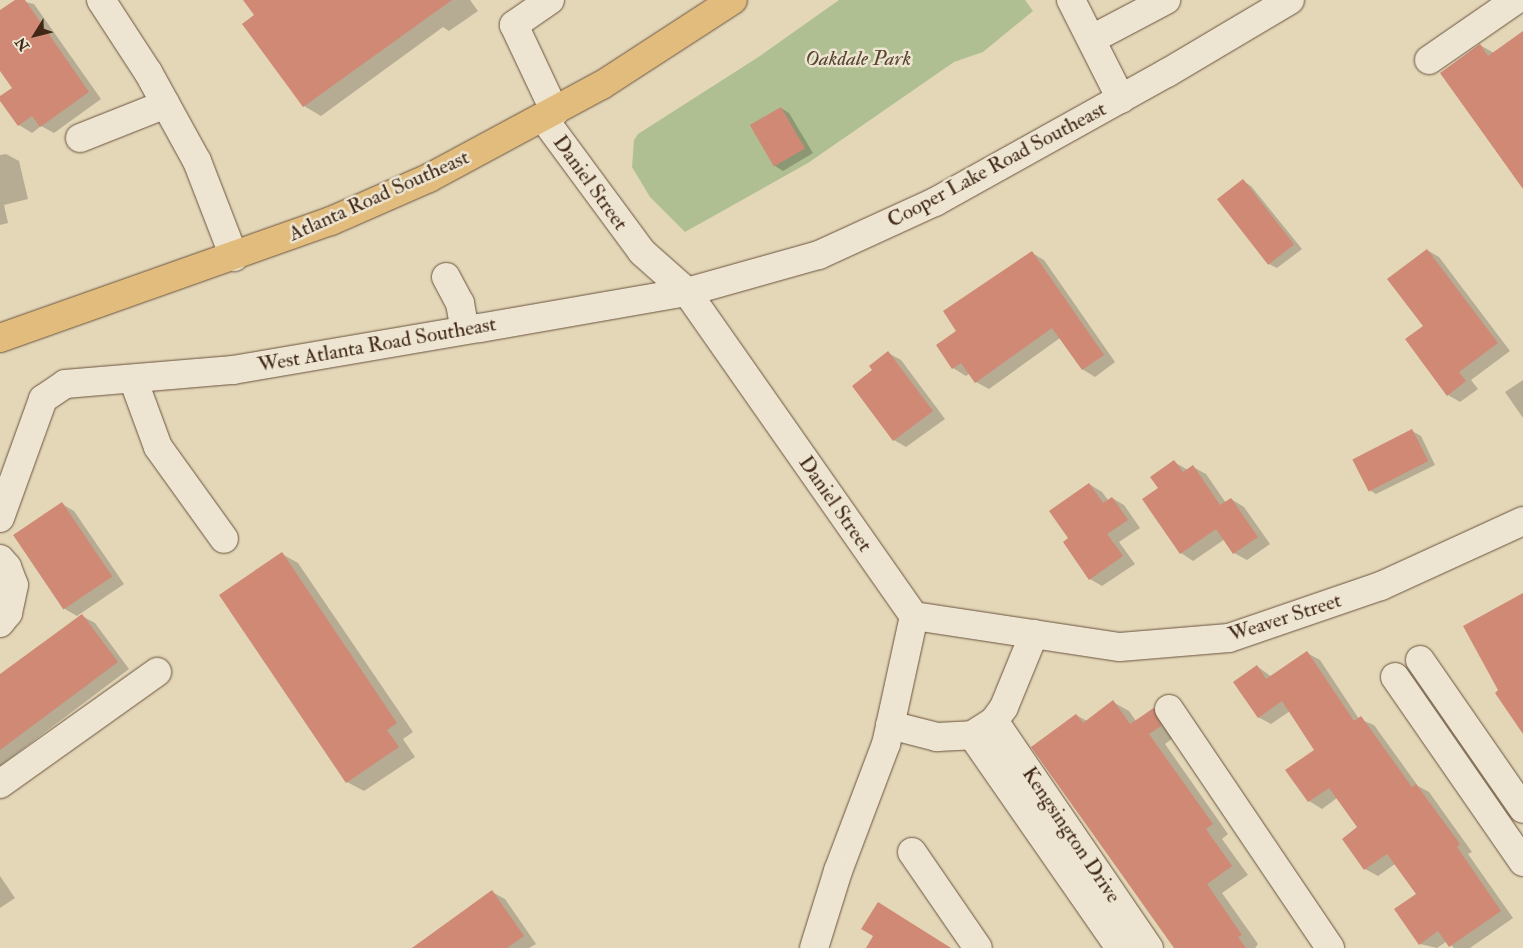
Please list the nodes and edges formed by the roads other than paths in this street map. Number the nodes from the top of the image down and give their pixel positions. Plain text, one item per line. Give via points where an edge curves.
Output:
1 (101, 0) edge
2 (550, 0) edge
3 (733, 0) edge
4 (1071, 0) edge
5 (1166, 0) edge
6 (1290, 0) edge
7 (1516, 0) edge
8 (1092, 39) junction
9 (1429, 60) dead end
10 (1120, 99) junction
11 (166, 104) junction
12 (550, 115) junction
13 (80, 138) dead end
14 (234, 257) junction
15 (446, 277) dead end
16 (687, 292) junction
17 (465, 330) junction
18 (0, 338) edge
19 (133, 378) junction
20 (0, 518) edge
21 (1523, 521) edge
22 (224, 539) dead end
23 (0, 558) edge
24 (914, 616) junction
25 (0, 623) edge
26 (1034, 634) junction
27 (157, 672) dead end
28 (1170, 710) dead end
29 (890, 725) junction
30 (983, 728) junction
31 (0, 784) edge
32 (1523, 809) edge
33 (912, 852) dead end
34 (1523, 862) edge
35 (814, 948) edge
36 (978, 948) edge
37 (1120, 948) edge
38 (1149, 948) edge
39 (1330, 948) edge

1 - 11 street
2 - 12 street, Daniel Street via 514,25
3 - 12 main road, Atlanta Road Southeast
4 - 8 street
5 - 8 street
6 - 10 street, Cooper Lake Road Southeast
7 - 9 street
8 - 10 street
10 - 16 street, Cooper Lake Road Southeast via 935,202 819,254
11 - 13 street
11 - 14 street via 197,161
12 - 14 main road, Atlanta Road Southeast via 380,201
12 - 16 street, Daniel Street via 642,252
14 - 18 main road, Atlanta Road Southeast
15 - 17 street via 460,303
16 - 17 street, West Atlanta Road Southeast
16 - 24 street, Daniel Street
17 - 19 street, West Atlanta Road Southeast via 233,370
19 - 20 street, West Atlanta Road Southeast via 64,384 43,399
19 - 22 street via 158,447
21 - 26 street, Weaver Street via 1381,586 1229,638 1120,647
23 - 25 street via 8,567 14,585 8,613
24 - 26 street, Weaver Street
24 - 29 street
26 - 30 street via 1014,688
27 - 31 street
28 - 39 street
29 - 30 street via 937,737
29 - 35 street
30 - 37 street, Kengsington Drive
30 - 38 street, Kengsington Drive
32 - 34 street via 1427,654 1388,681
33 - 36 street

